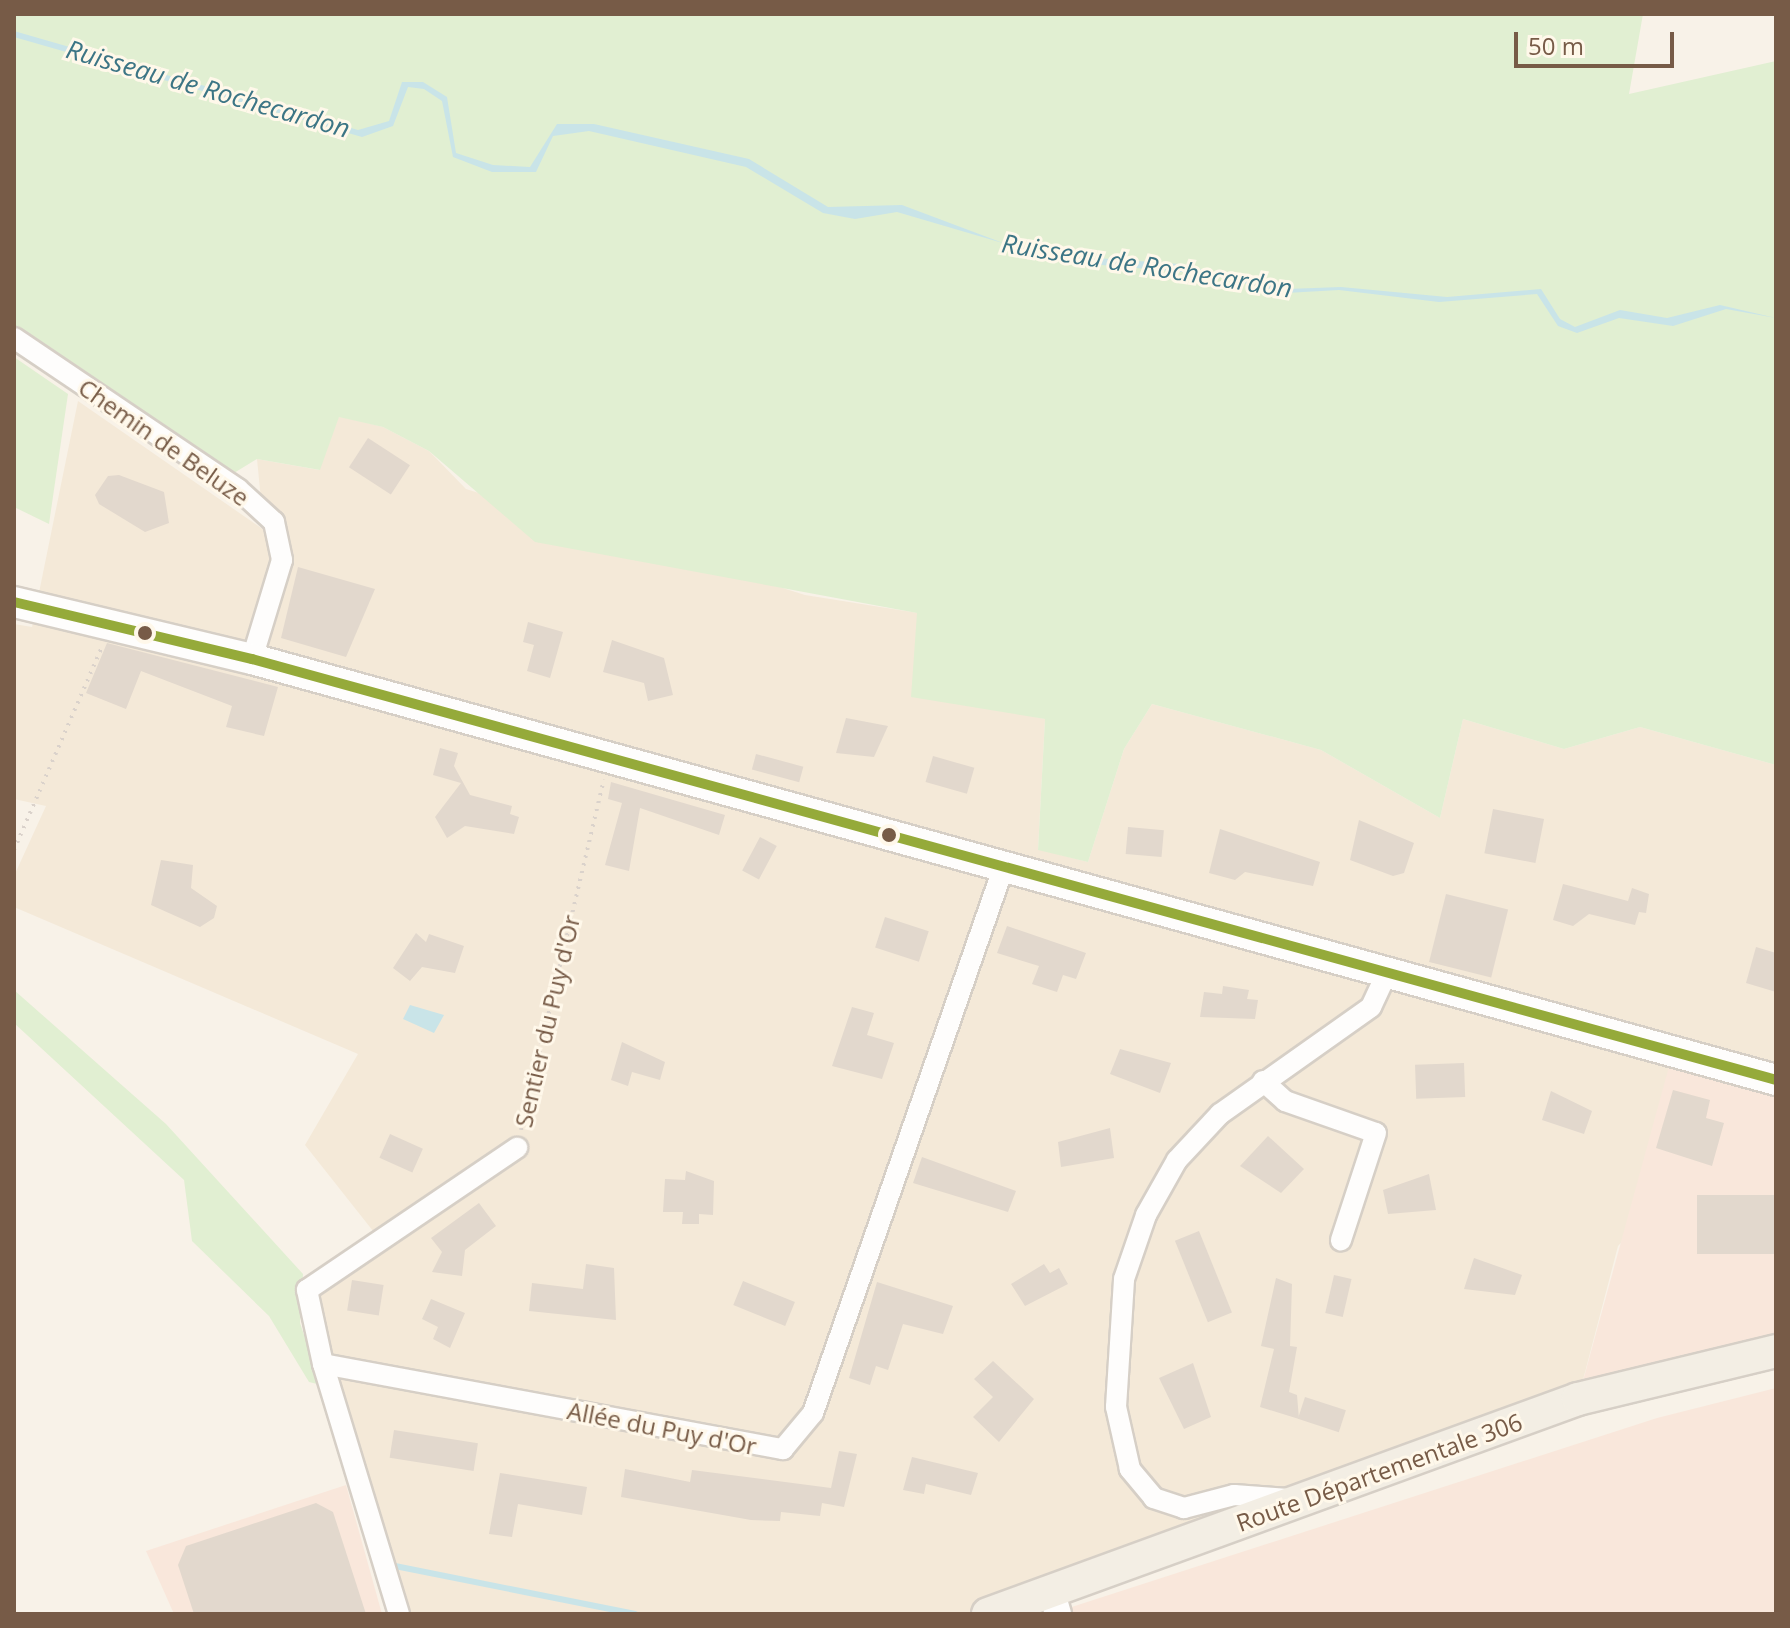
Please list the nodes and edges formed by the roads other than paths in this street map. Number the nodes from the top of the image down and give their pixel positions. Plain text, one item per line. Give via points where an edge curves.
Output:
1 (14, 338) edge
2 (14, 602) edge
3 (252, 659) junction
4 (1004, 866) junction
5 (1387, 973) junction
6 (1776, 1080) edge
7 (1263, 1081) junction
8 (517, 1148) road end
9 (1341, 1240) dead end
10 (1776, 1351) edge
11 (323, 1364) junction
12 (1304, 1501) junction
13 (1055, 1603) edge
14 (399, 1614) edge
15 (988, 1614) edge

1 - 3 street, Chemin de Beluze via 238,489 274,522 282,560
2 - 3 main road
3 - 4 main road
4 - 5 main road
4 - 11 street, Allée du Puy d'Or via 813,1413 783,1449
5 - 6 main road
5 - 7 street via 1371,1007
7 - 9 street via 1285,1101 1376,1133
7 - 12 street via 1177,1160 1146,1215 1124,1279 1116,1407 1130,1469 1154,1498 1184,1508 1234,1495
8 - 11 street, Sentier du Puy d'Or via 307,1290
10 - 12 main road, Route Départementale 306 via 1578,1399
11 - 14 street
12 - 13 main road, Route Départementale 306
13 - 15 main road, Route Départementale 306

